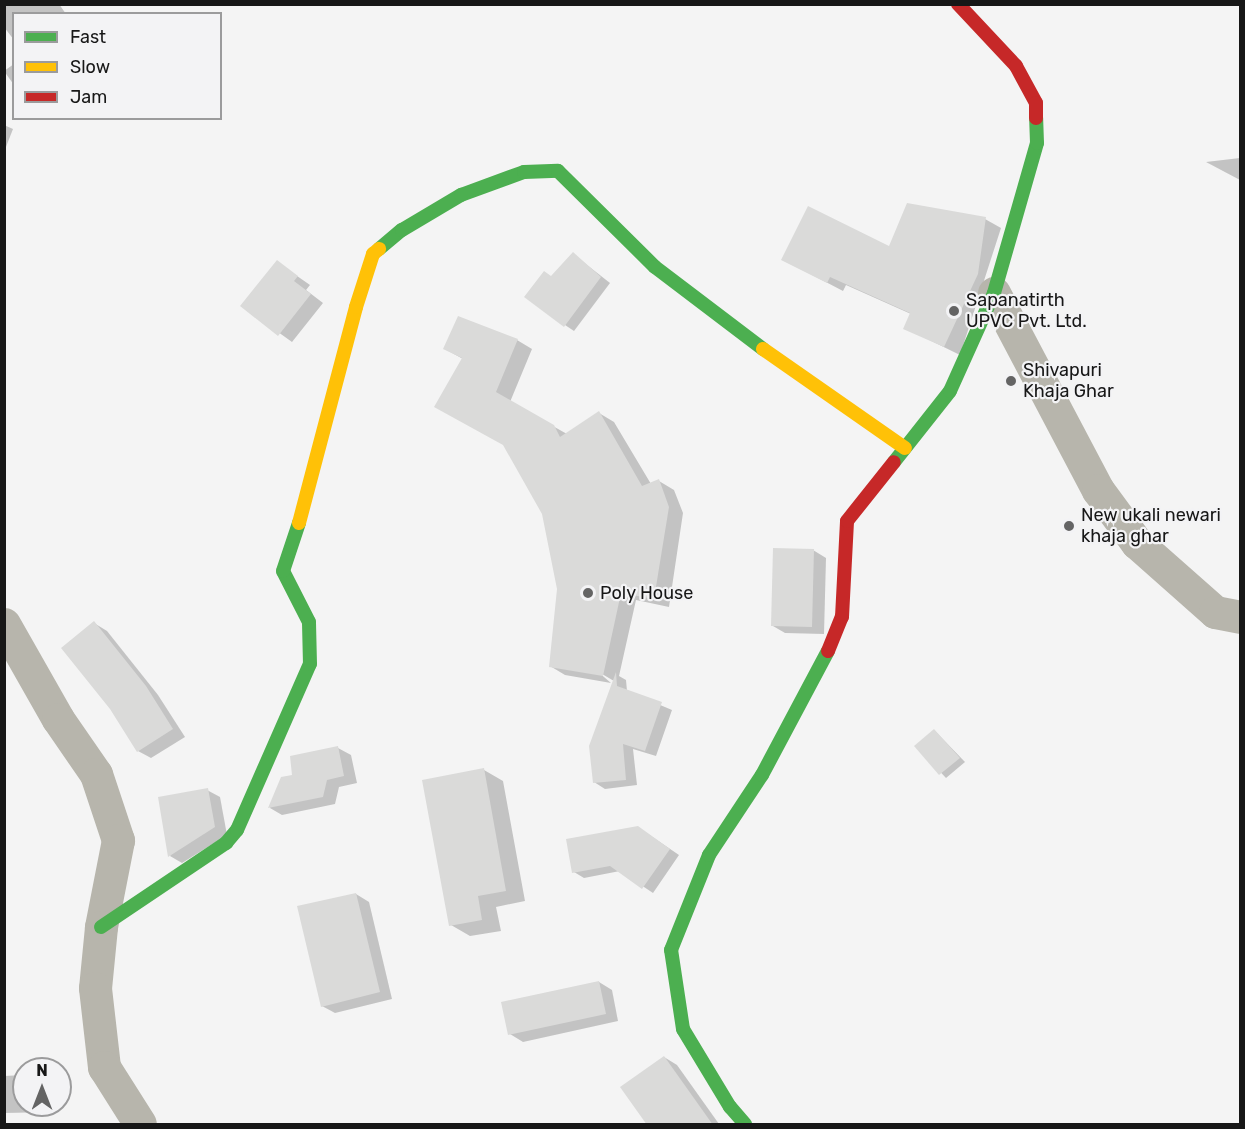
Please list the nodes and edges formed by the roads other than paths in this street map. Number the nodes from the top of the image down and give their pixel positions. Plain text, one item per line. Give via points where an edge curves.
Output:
1 (958, 4) edge
2 (994, 293) junction
3 (905, 448) junction
4 (1240, 617) edge
5 (4, 624) edge
6 (101, 927) junction
7 (140, 1125) edge
8 (745, 1125) edge

1 - 2 street via 1016,66 1036,103 1037,143
2 - 3 street via 950,391
2 - 4 street via 1098,490 1137,543 1215,612
3 - 6 street via 750,340 656,267 558,171 524,172 460,195 402,230 374,254 356,307 313,479 283,572 309,622 310,664 237,830 226,843
3 - 8 street via 847,521 842,617 815,680 762,775 709,855 671,950 683,1029
5 - 6 street via 58,719 96,774 118,840
6 - 7 street via 94,988 104,1067

